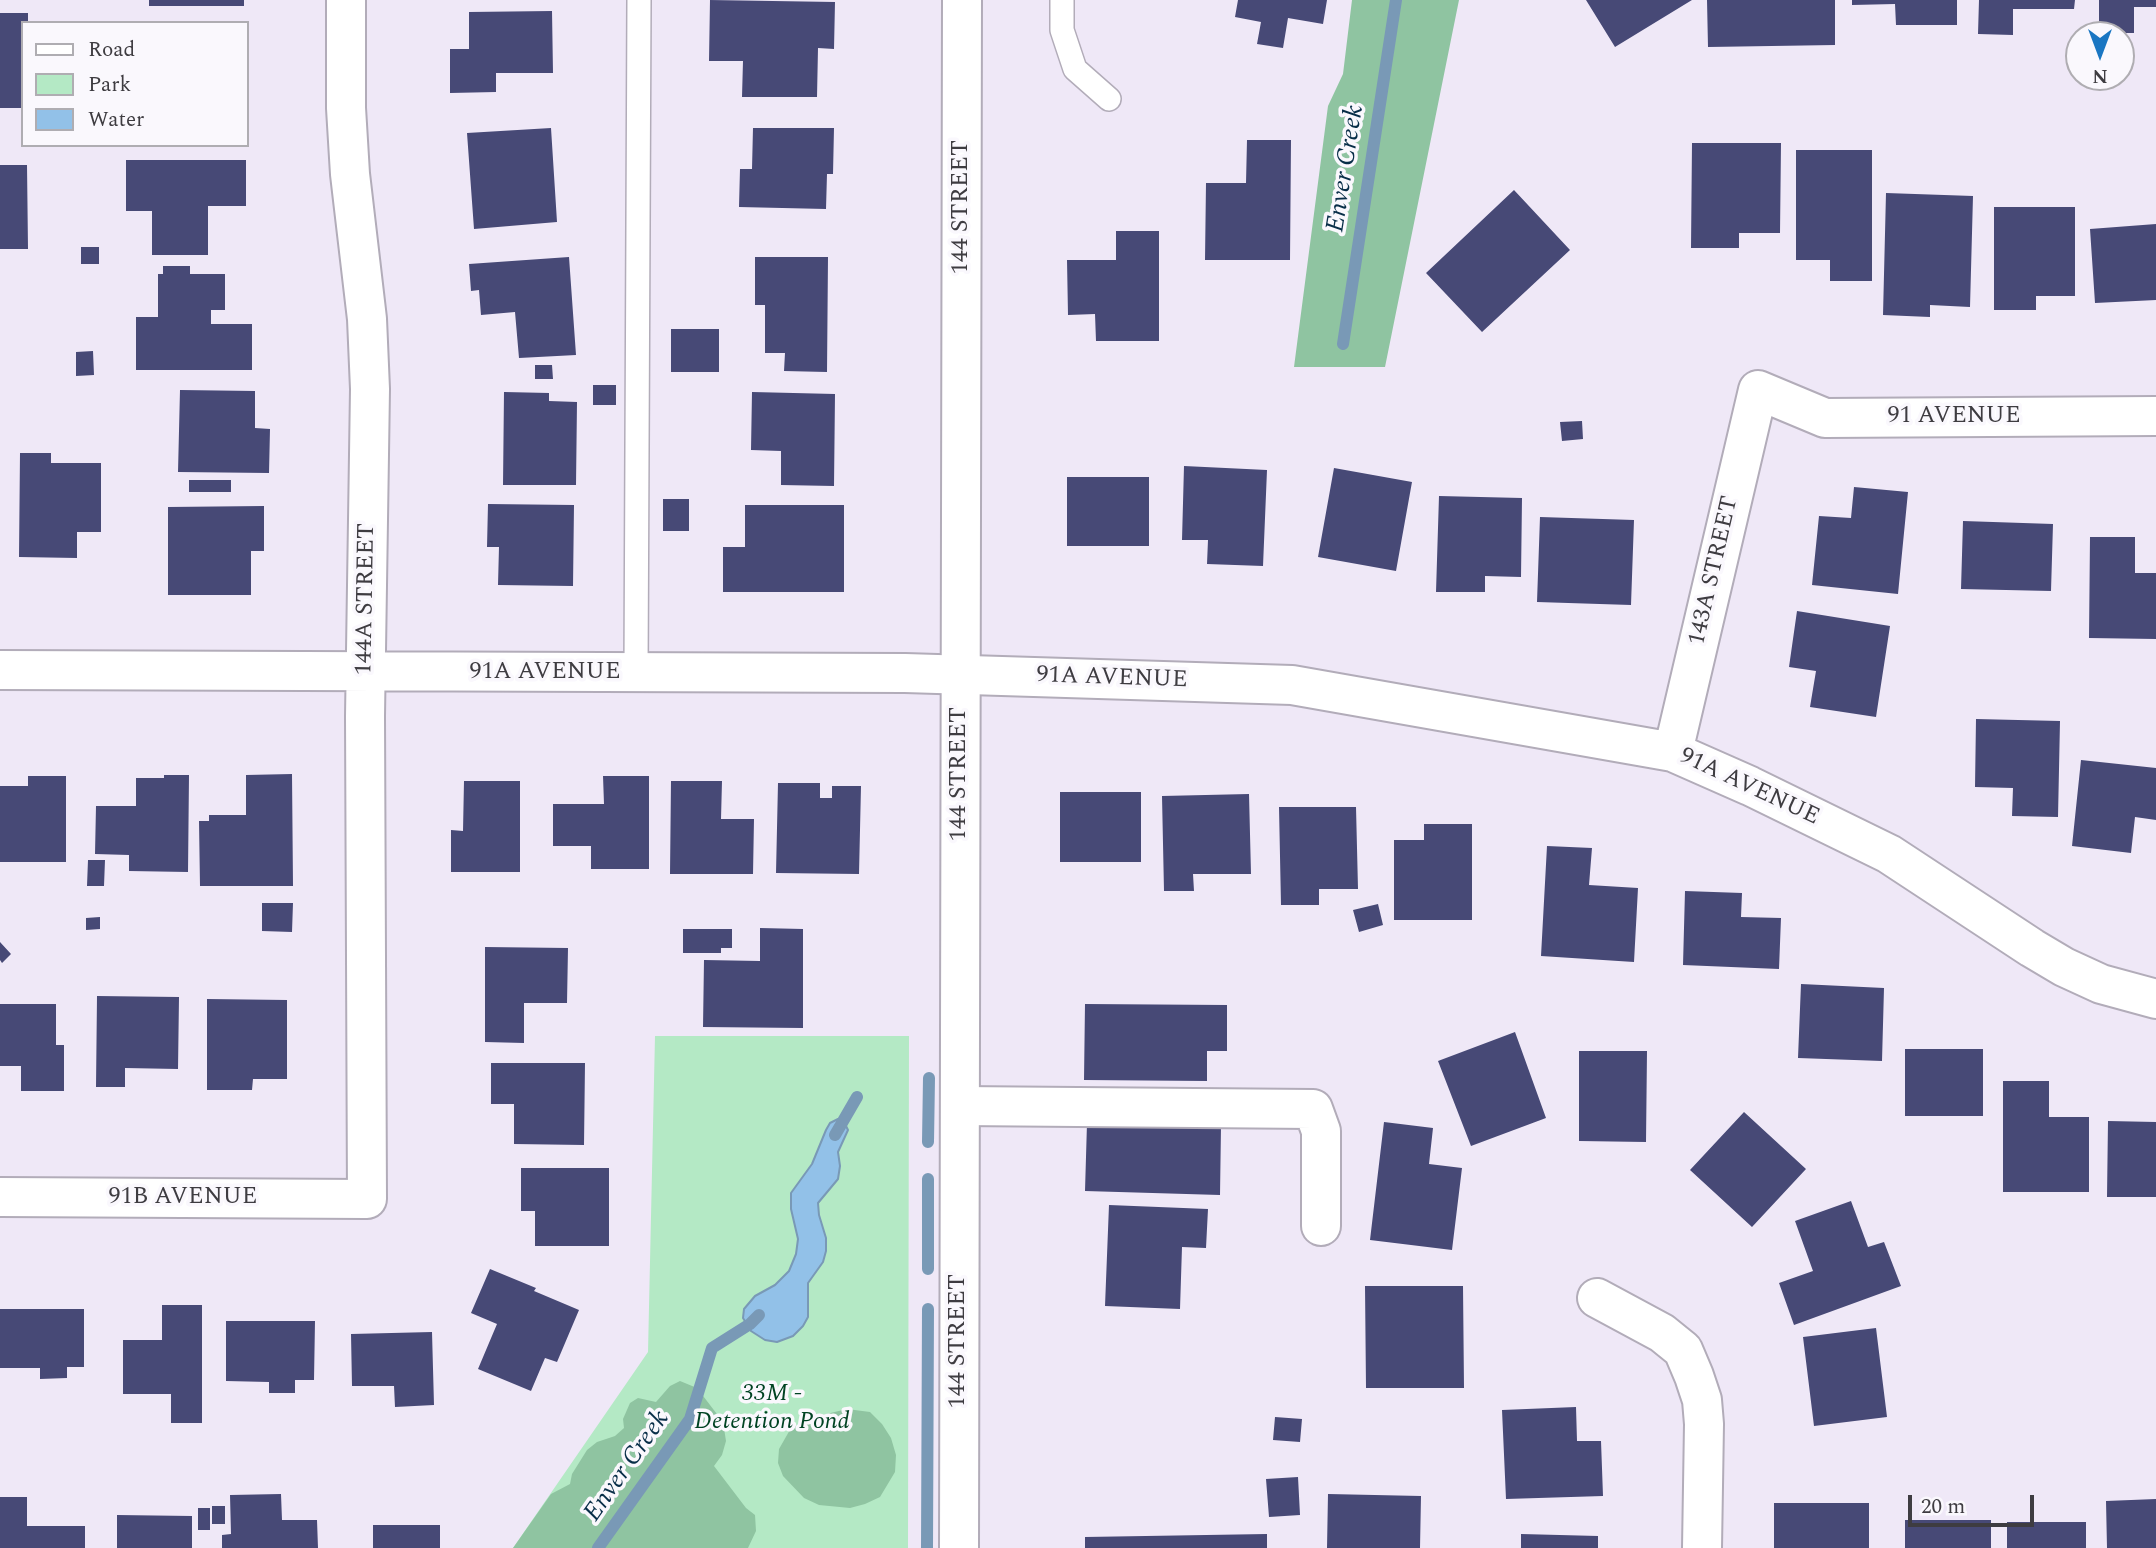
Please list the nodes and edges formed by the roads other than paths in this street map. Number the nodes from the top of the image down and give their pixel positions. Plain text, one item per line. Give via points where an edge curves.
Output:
1 (346, 0) edge
2 (639, 0) edge
3 (962, 0) edge
4 (1062, 0) edge
5 (1109, 99) dead end
6 (1758, 390) joint
7 (2156, 416) edge
8 (0, 670) edge
9 (366, 672) junction
10 (636, 673) junction
11 (961, 674) junction
12 (1673, 752) junction
13 (2156, 999) edge
14 (960, 1106) junction
15 (0, 1197) edge
16 (367, 1199) joint
17 (1321, 1226) dead end
18 (1597, 1298) dead end
19 (959, 1548) edge
20 (1702, 1548) edge

1 - 9 street, 144A STREET via 350,174 370,389
2 - 10 lane
3 - 11 street, 144 STREET
4 - 5 lane via 1062,30 1075,69
6 - 7 street, 91 AVENUE via 1825,418
6 - 12 street, 143A STREET
8 - 9 street, 91A AVENUE
9 - 10 street, 91A AVENUE
9 - 16 street, 144A STREET
10 - 11 street, 91A AVENUE
11 - 12 street, 91A AVENUE via 1292,685
11 - 14 street, 144 STREET
12 - 13 street, 91A AVENUE via 1889,854 2064,967 2101,984
14 - 17 street via 1313,1109 1321,1131
14 - 19 street, 144 STREET
15 - 16 street, 91B AVENUE
18 - 20 street via 1683,1350 1702,1401

